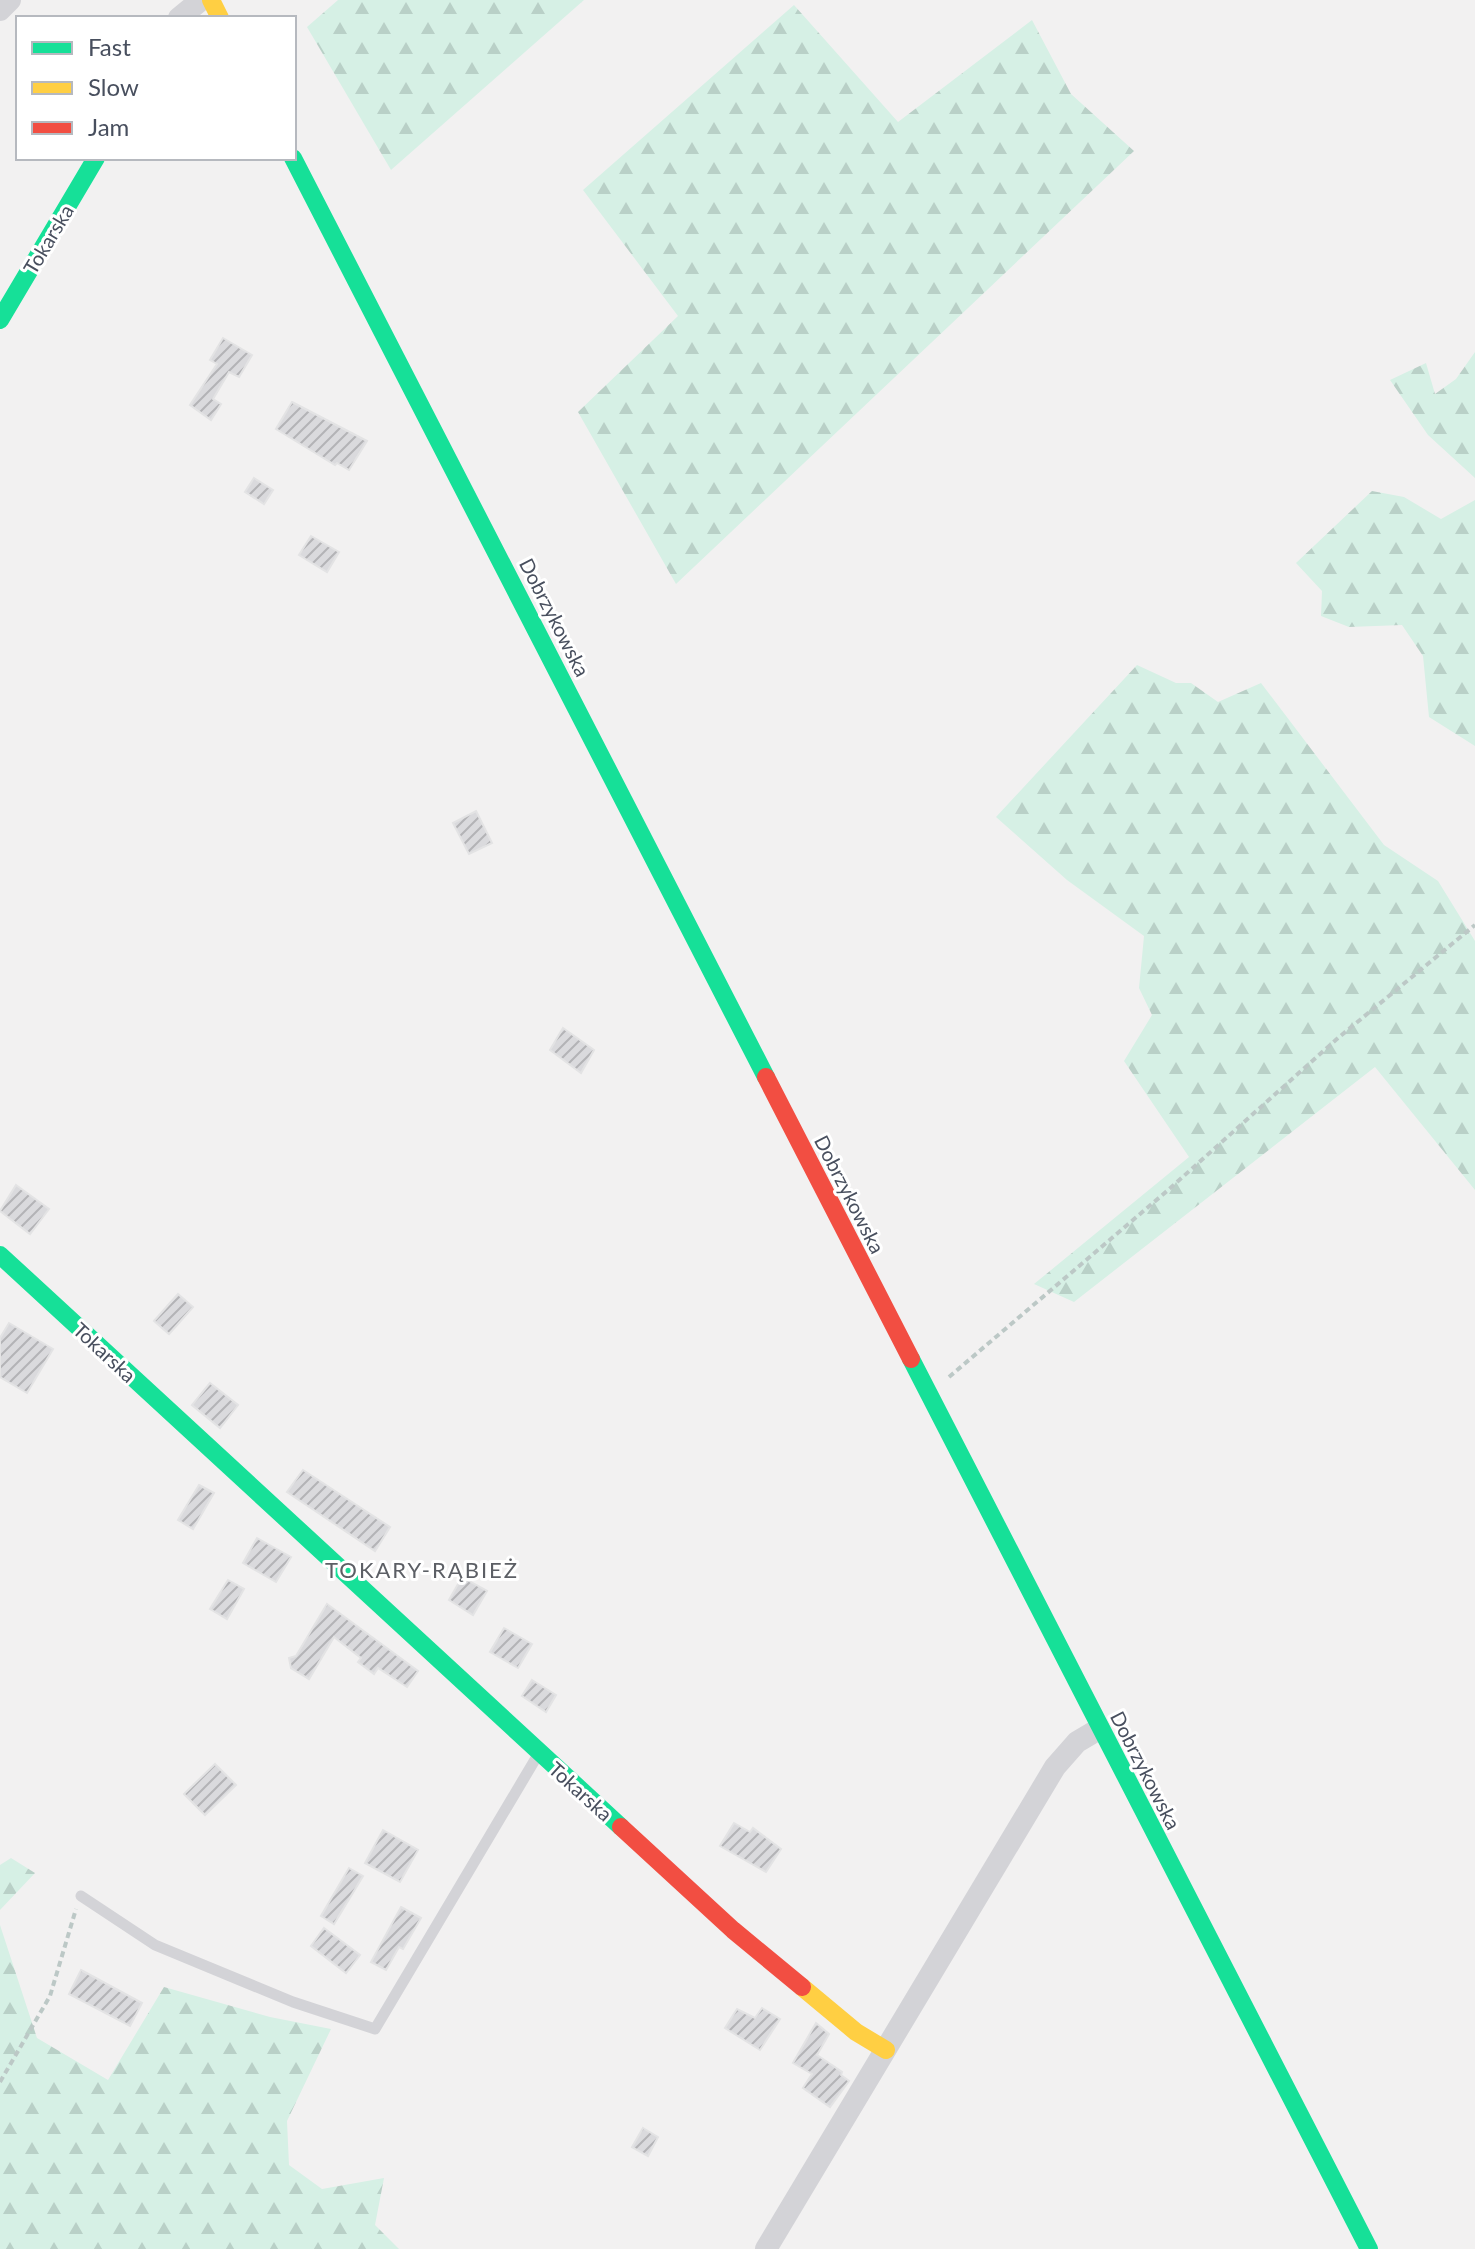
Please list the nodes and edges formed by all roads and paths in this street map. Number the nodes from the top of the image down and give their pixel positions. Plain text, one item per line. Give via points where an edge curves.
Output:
1 (10, 0) edge
2 (201, 0) edge
3 (0, 10) edge
4 (181, 16) edge
5 (95, 160) edge
6 (294, 160) edge
7 (0, 320) edge
8 (1475, 925) edge
9 (0, 1255) edge
10 (929, 1395) junction
11 (1099, 1729) junction
12 (539, 1752) junction
13 (81, 1896) joint
14 (886, 2050) junction
15 (0, 2082) edge
16 (766, 2249) edge
17 (1369, 2249) edge

1 - 3 street
2 - 4 street
5 - 7 main road, Tokarska
6 - 10 main road, Dobrzykowska
8 - 10 path
9 - 12 main road, Tokarska
10 - 11 main road, Dobrzykowska
11 - 14 street via 1077,1742 1055,1767
11 - 17 main road, Dobrzykowska
12 - 13 lane via 375,2029 293,2002 155,1945
12 - 14 main road, Tokarska via 733,1930 856,2032
13 - 15 path via 50,1996
14 - 16 street

